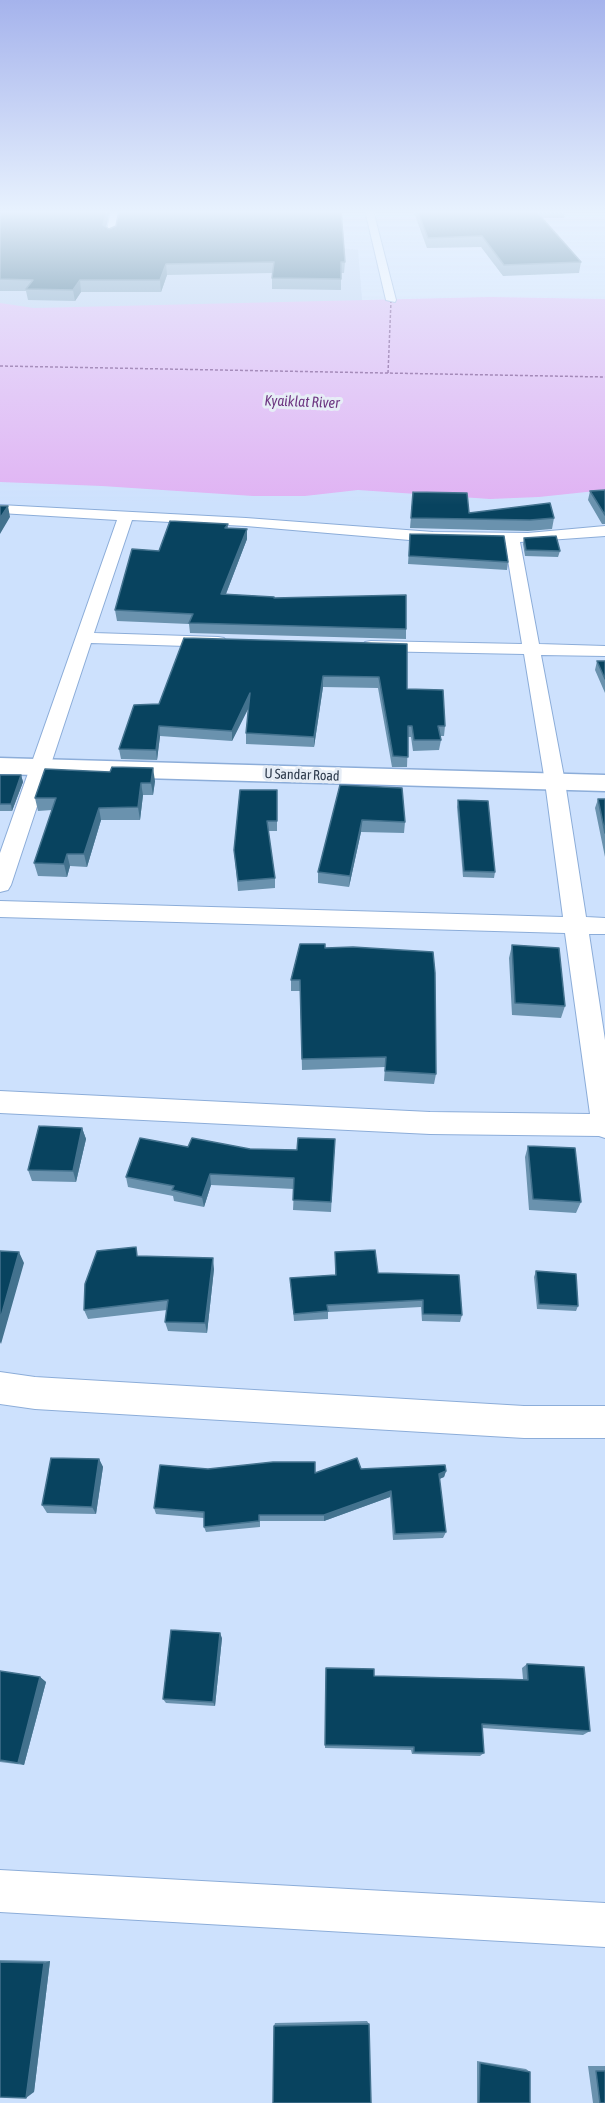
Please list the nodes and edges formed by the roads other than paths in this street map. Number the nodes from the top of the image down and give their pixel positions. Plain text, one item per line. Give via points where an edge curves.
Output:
1 (0, 509) edge
2 (126, 515) junction
3 (605, 531) edge
4 (512, 538) junction
5 (82, 638) junction
6 (237, 642) edge
7 (355, 646) edge
8 (533, 651) junction
9 (605, 651) edge
10 (0, 766) edge
11 (42, 767) junction
12 (555, 782) junction
13 (605, 783) edge
14 (0, 885) edge
15 (0, 909) edge
16 (576, 925) junction
17 (605, 926) edge
18 (0, 1102) edge
19 (605, 1126) edge
20 (0, 1388) edge
21 (605, 1422) edge
22 (0, 1891) edge
23 (605, 1925) edge

1 - 2 street
2 - 4 street via 433,537
2 - 5 street
3 - 4 street
4 - 8 street
5 - 6 street
5 - 11 street
7 - 8 street
8 - 9 street
8 - 12 street
10 - 11 main road, U Sandar Road
11 - 12 main road, U Sandar Road
11 - 14 street
12 - 13 main road, U Sandar Road
12 - 16 street
15 - 16 street
16 - 17 street
16 - 19 street
18 - 19 street via 430,1123
20 - 21 street via 500,1421
22 - 23 street

